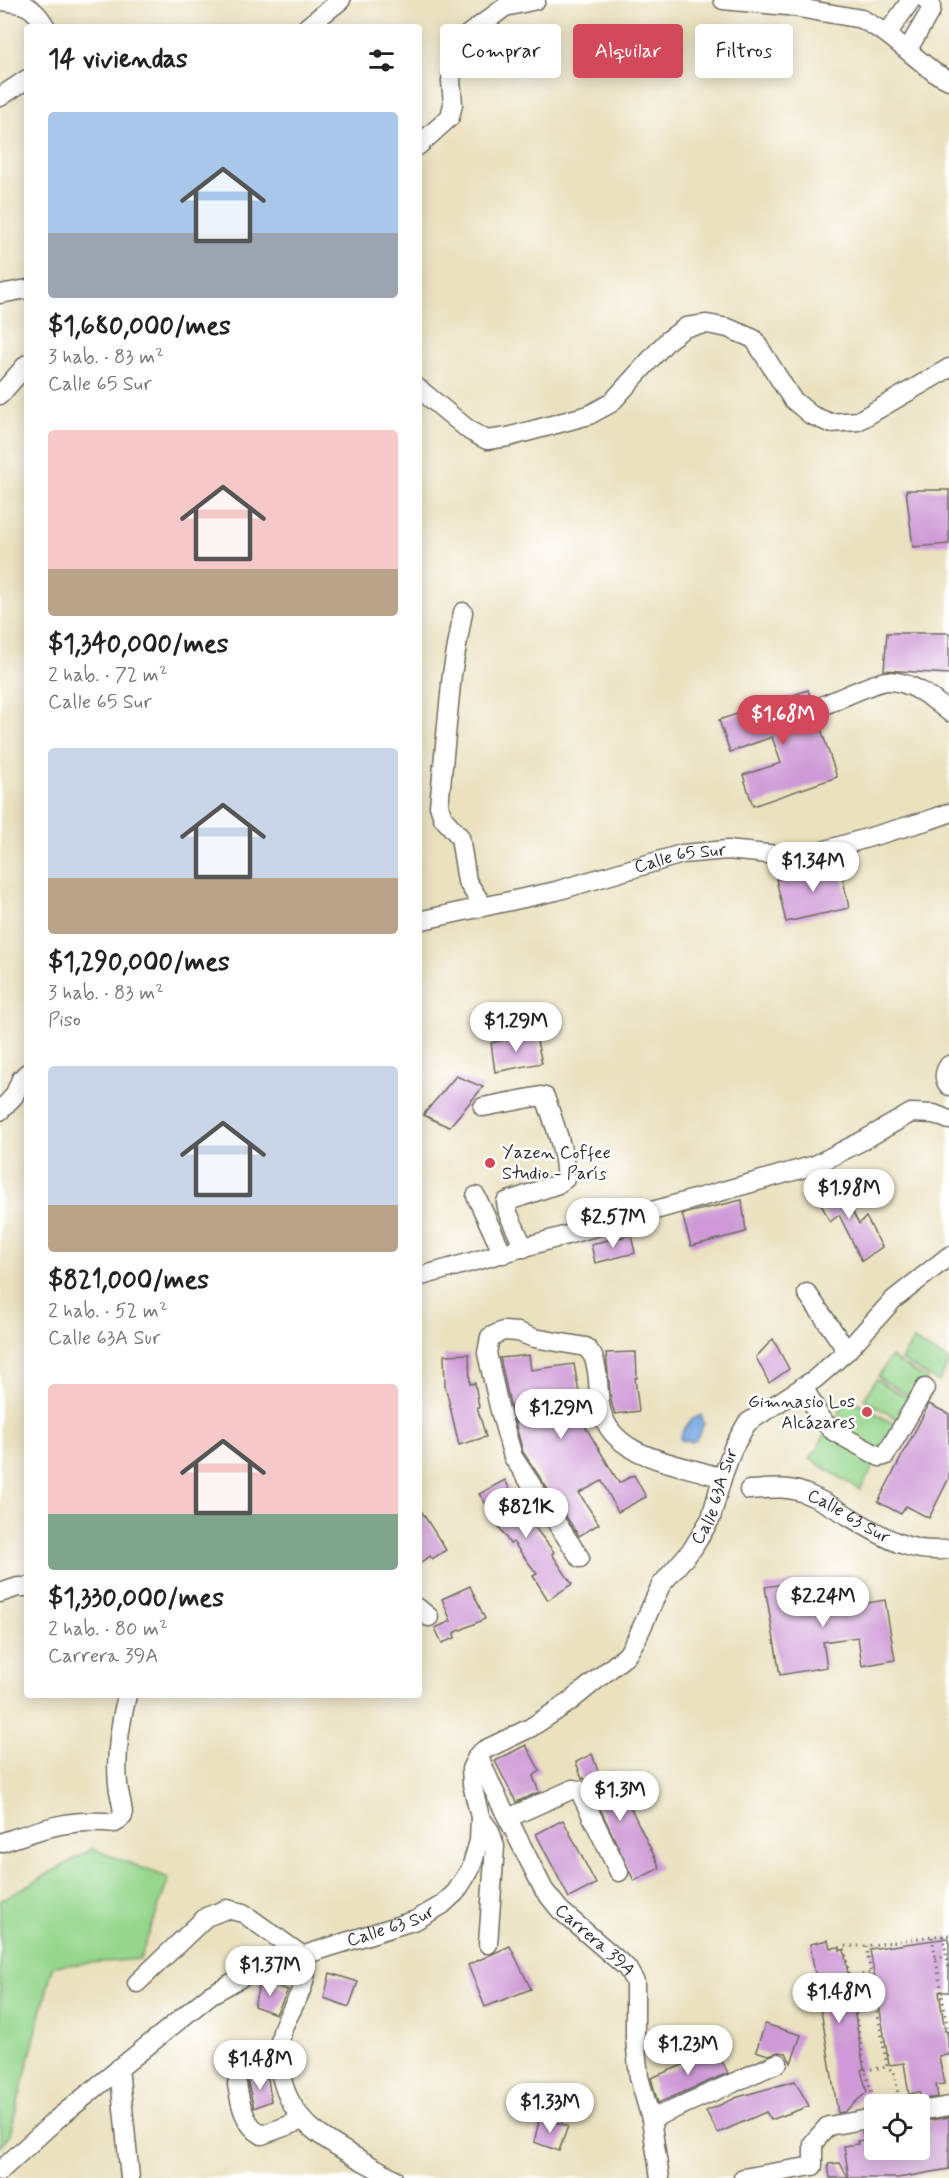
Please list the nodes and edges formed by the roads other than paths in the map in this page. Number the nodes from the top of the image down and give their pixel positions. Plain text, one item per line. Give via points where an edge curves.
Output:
1 (341, 0) edge
2 (536, 0) edge
3 (723, 0) edge
4 (911, 0) edge
5 (926, 0) edge
6 (0, 2) edge
7 (44, 24) edge
8 (311, 24) edge
9 (887, 34) junction
10 (908, 49) junction
11 (949, 80) edge
12 (24, 81) edge
13 (0, 97) edge
14 (422, 142) edge
15 (24, 290) edge
16 (0, 294) edge
17 (24, 367) edge
18 (949, 368) edge
19 (422, 391) edge
20 (0, 395) edge
21 (464, 612) dead end
22 (824, 705) dead end
23 (949, 712) edge
24 (949, 813) edge
25 (483, 906) junction
26 (422, 920) edge
27 (949, 1065) edge
28 (24, 1076) edge
29 (949, 1086) edge
30 (483, 1107) dead end
31 (0, 1111) edge
32 (949, 1120) edge
33 (476, 1196) dead end
34 (524, 1248) junction
35 (503, 1254) junction
36 (949, 1256) edge
37 (422, 1276) edge
38 (807, 1293) dead end
39 (847, 1351) junction
40 (803, 1386) junction
41 (925, 1388) dead end
42 (722, 1478) junction
43 (749, 1490) dead end
44 (949, 1550) edge
45 (580, 1558) dead end
46 (24, 1587) edge
47 (0, 1593) edge
48 (126, 1698) edge
49 (486, 1750) junction
50 (480, 1817) junction
51 (508, 1818) junction
52 (0, 1843) edge
53 (619, 1872) dead end
54 (488, 1944) dead end
55 (303, 1956) junction
56 (137, 1983) dead end
57 (778, 2063) dead end
58 (119, 2068) junction
59 (237, 2084) dead end
60 (949, 2106) edge
61 (930, 2109) edge
62 (651, 2119) junction
63 (303, 2120) junction
64 (864, 2120) edge
65 (0, 2171) edge
66 (814, 2172) edge
67 (130, 2178) edge
68 (393, 2178) edge
69 (660, 2178) edge
70 (743, 2178) edge

1 - 8 street
2 - 14 street via 505,7 462,39 454,57 450,117
3 - 9 street via 862,19
4 - 9 street
5 - 10 street via 931,10
6 - 7 street via 21,3 37,12
9 - 10 street
10 - 11 street
12 - 13 street
15 - 16 street
17 - 20 street
18 - 19 street via 858,422 830,423 811,415 792,399 754,339 707,324 686,327 668,340 611,403 589,415 508,437 487,440 470,431
21 - 25 street via 452,674 438,806 460,837 467,881
22 - 23 street via 885,681 905,684
24 - 25 street, Calle 65 Sur via 812,854 727,850 682,854 556,891
25 - 26 street, Calle 65 Sur
27 - 29 street via 945,1082
28 - 31 street via 14,1096
30 - 34 street via 542,1096 553,1122 566,1167 565,1179 505,1203
32 - 34 street via 934,1114 911,1113 816,1165
33 - 35 street
34 - 35 street
35 - 37 street
36 - 39 street, Calle 63A Sur via 893,1300
38 - 39 street
39 - 40 street, Calle 63A Sur
40 - 41 street via 821,1419 833,1431 880,1457 885,1456
40 - 42 street, Calle 63A Sur via 747,1423
42 - 45 street via 657,1460 619,1440 606,1426 594,1358 586,1347 518,1332 503,1331 490,1337 487,1353 513,1457
42 - 49 street, Calle 63A Sur via 711,1518 693,1548 661,1585 627,1654 568,1703
43 - 44 street, Calle 63 Sur via 782,1488 804,1493 888,1539 915,1549
46 - 47 street
48 - 52 street via 119,1727 118,1784 123,1816 115,1823 68,1822
49 - 50 street, Calle 63 Sur via 471,1769
49 - 51 street, Carrera 39A
50 - 54 street via 495,1846
50 - 55 street, Calle 63 Sur via 479,1841 471,1868 442,1905 416,1920
51 - 53 street via 579,1790
51 - 62 street, Carrera 39A via 544,1890 560,1910 627,1968 634,1982 639,2077
55 - 56 street via 243,1913 227,1909 206,1917
55 - 58 street, Calle 63 Sur via 253,1971 210,1995
55 - 63 street via 306,1975 283,2026 279,2054 281,2080
57 - 62 street
58 - 65 street, Calle 63 Sur
58 - 67 street
59 - 63 street via 240,2103 252,2130 262,2135
60 - 61 street
62 - 69 street, Carrera 39A
63 - 68 street via 322,2136
64 - 66 street via 828,2126 813,2143
66 - 70 street

